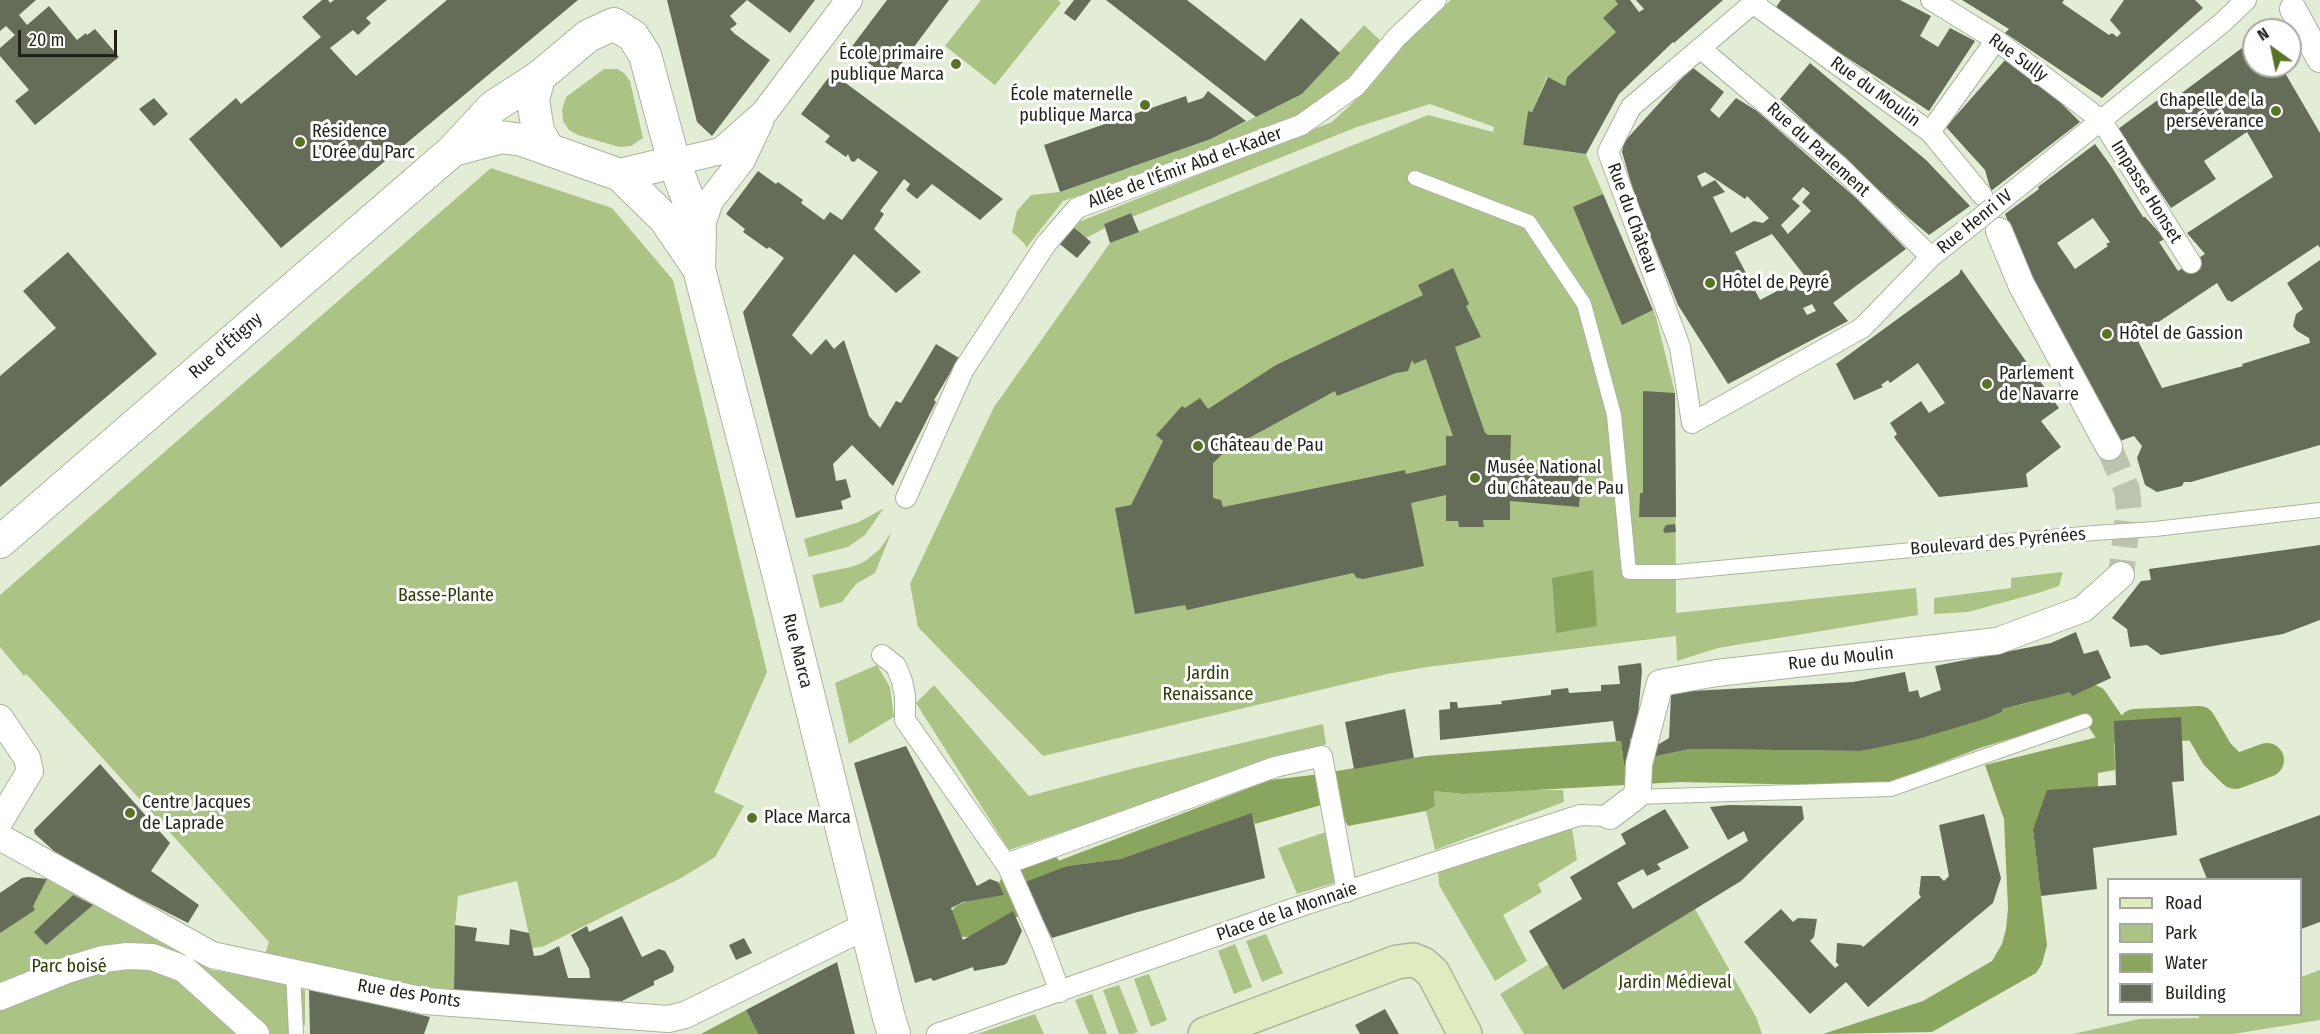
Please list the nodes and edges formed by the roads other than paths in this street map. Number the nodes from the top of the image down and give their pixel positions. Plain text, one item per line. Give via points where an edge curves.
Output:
1 (849, 0) edge
2 (1931, 0) edge
3 (2246, 0) edge
4 (1429, 2) edge
5 (1755, 2) edge
6 (2292, 3) edge
7 (617, 12) edge
8 (1996, 40) junction
9 (1700, 48) junction
10 (2320, 59) edge
11 (539, 76) junction
12 (764, 113) junction
13 (2101, 120) junction
14 (1930, 132) junction
15 (547, 147) junction
16 (452, 151) junction
17 (674, 162) junction
18 (620, 175) junction
19 (1414, 178) dead end
20 (1990, 199) junction
21 (1989, 225) junction
22 (700, 231) junction
23 (1931, 257) junction
24 (2191, 263) dead end
25 (699, 269) junction
26 (1692, 423) joint
27 (2109, 447) tunnel mouth
28 (906, 498) dead end
29 (2320, 510) edge
30 (0, 542) edge
31 (2121, 575) tunnel mouth
32 (882, 655) dead end
33 (0, 718) edge
34 (2085, 721) dead end
35 (1638, 782) junction
36 (1610, 816) joint
37 (0, 820) edge
38 (0, 837) edge
39 (1007, 865) junction
40 (1347, 892) junction
41 (866, 926) junction
42 (293, 972) junction
43 (1060, 992) junction
44 (0, 997) edge
45 (256, 1034) edge
46 (296, 1034) edge
47 (894, 1034) edge
48 (937, 1034) edge
49 (1205, 1034) edge
50 (1465, 1034) edge

1 - 12 street
2 - 8 street, Rue Sully
3 - 13 street, Rue Henri IV
4 - 28 street, Allée de l'Émir Abd el-Kader via 1356,86 1301,125 1077,208 1046,244 964,369
5 - 9 street, Rue du Château
5 - 14 street, Rue du Moulin
6 - 10 street
7 - 11 street, Rue d'Étigny
7 - 17 street, Rue Marca via 645,55
8 - 13 street, Rue Sully
8 - 14 street
9 - 23 street, Rue du Parlement via 1840,167
9 - 26 street, Rue du Château via 1631,107 1608,152 1680,347
11 - 15 street via 533,100 538,131
11 - 16 street, Rue d'Étigny via 493,107
12 - 17 street via 721,151
12 - 22 street via 742,160 710,201
13 - 20 street, Rue Henri IV
13 - 24 street, Impasse Honset
14 - 20 street, Rue du Moulin
15 - 16 street, Rue d'Étigny via 501,137
15 - 18 street, Rue d'Étigny
16 - 30 street, Rue d'Étigny
17 - 18 street
17 - 22 street, Rue Marca
18 - 25 street, Rue Marca via 664,218
19 - 29 lane, Boulevard des Pyrénées, bridge via 1529,222 1584,304 1614,416 1629,572 1676,572 2155,529
20 - 21 street, Rue Henri IV, bridge
21 - 23 street, Rue Henri IV
21 - 27 street
22 - 25 street, Rue Marca
23 - 26 street, Rue Henri IV via 1862,328
25 - 41 street, Rue Marca
31 - 35 street, Rue du Moulin via 2083,609 1997,641 1660,683
32 - 39 street via 896,666 902,681 905,720
33 - 37 street via 27,758 30,771
34 - 35 lane via 1891,789 1818,793
35 - 36 street, Place de la Monnaie
36 - 40 street, Place de la Monnaie via 1580,815
38 - 42 street, Rue des Ponts via 212,955
39 - 40 street via 1275,767 1322,756
39 - 43 street
40 - 43 street, Place de la Monnaie
41 - 42 street, Rue des Ponts via 685,1015 668,1018 425,1001
41 - 47 street, Rue Marca
42 - 46 lane
43 - 48 street, Place de la Monnaie
44 - 45 street via 103,959 152,957 184,969
49 - 50 main road via 1397,962 1413,960 1433,973

